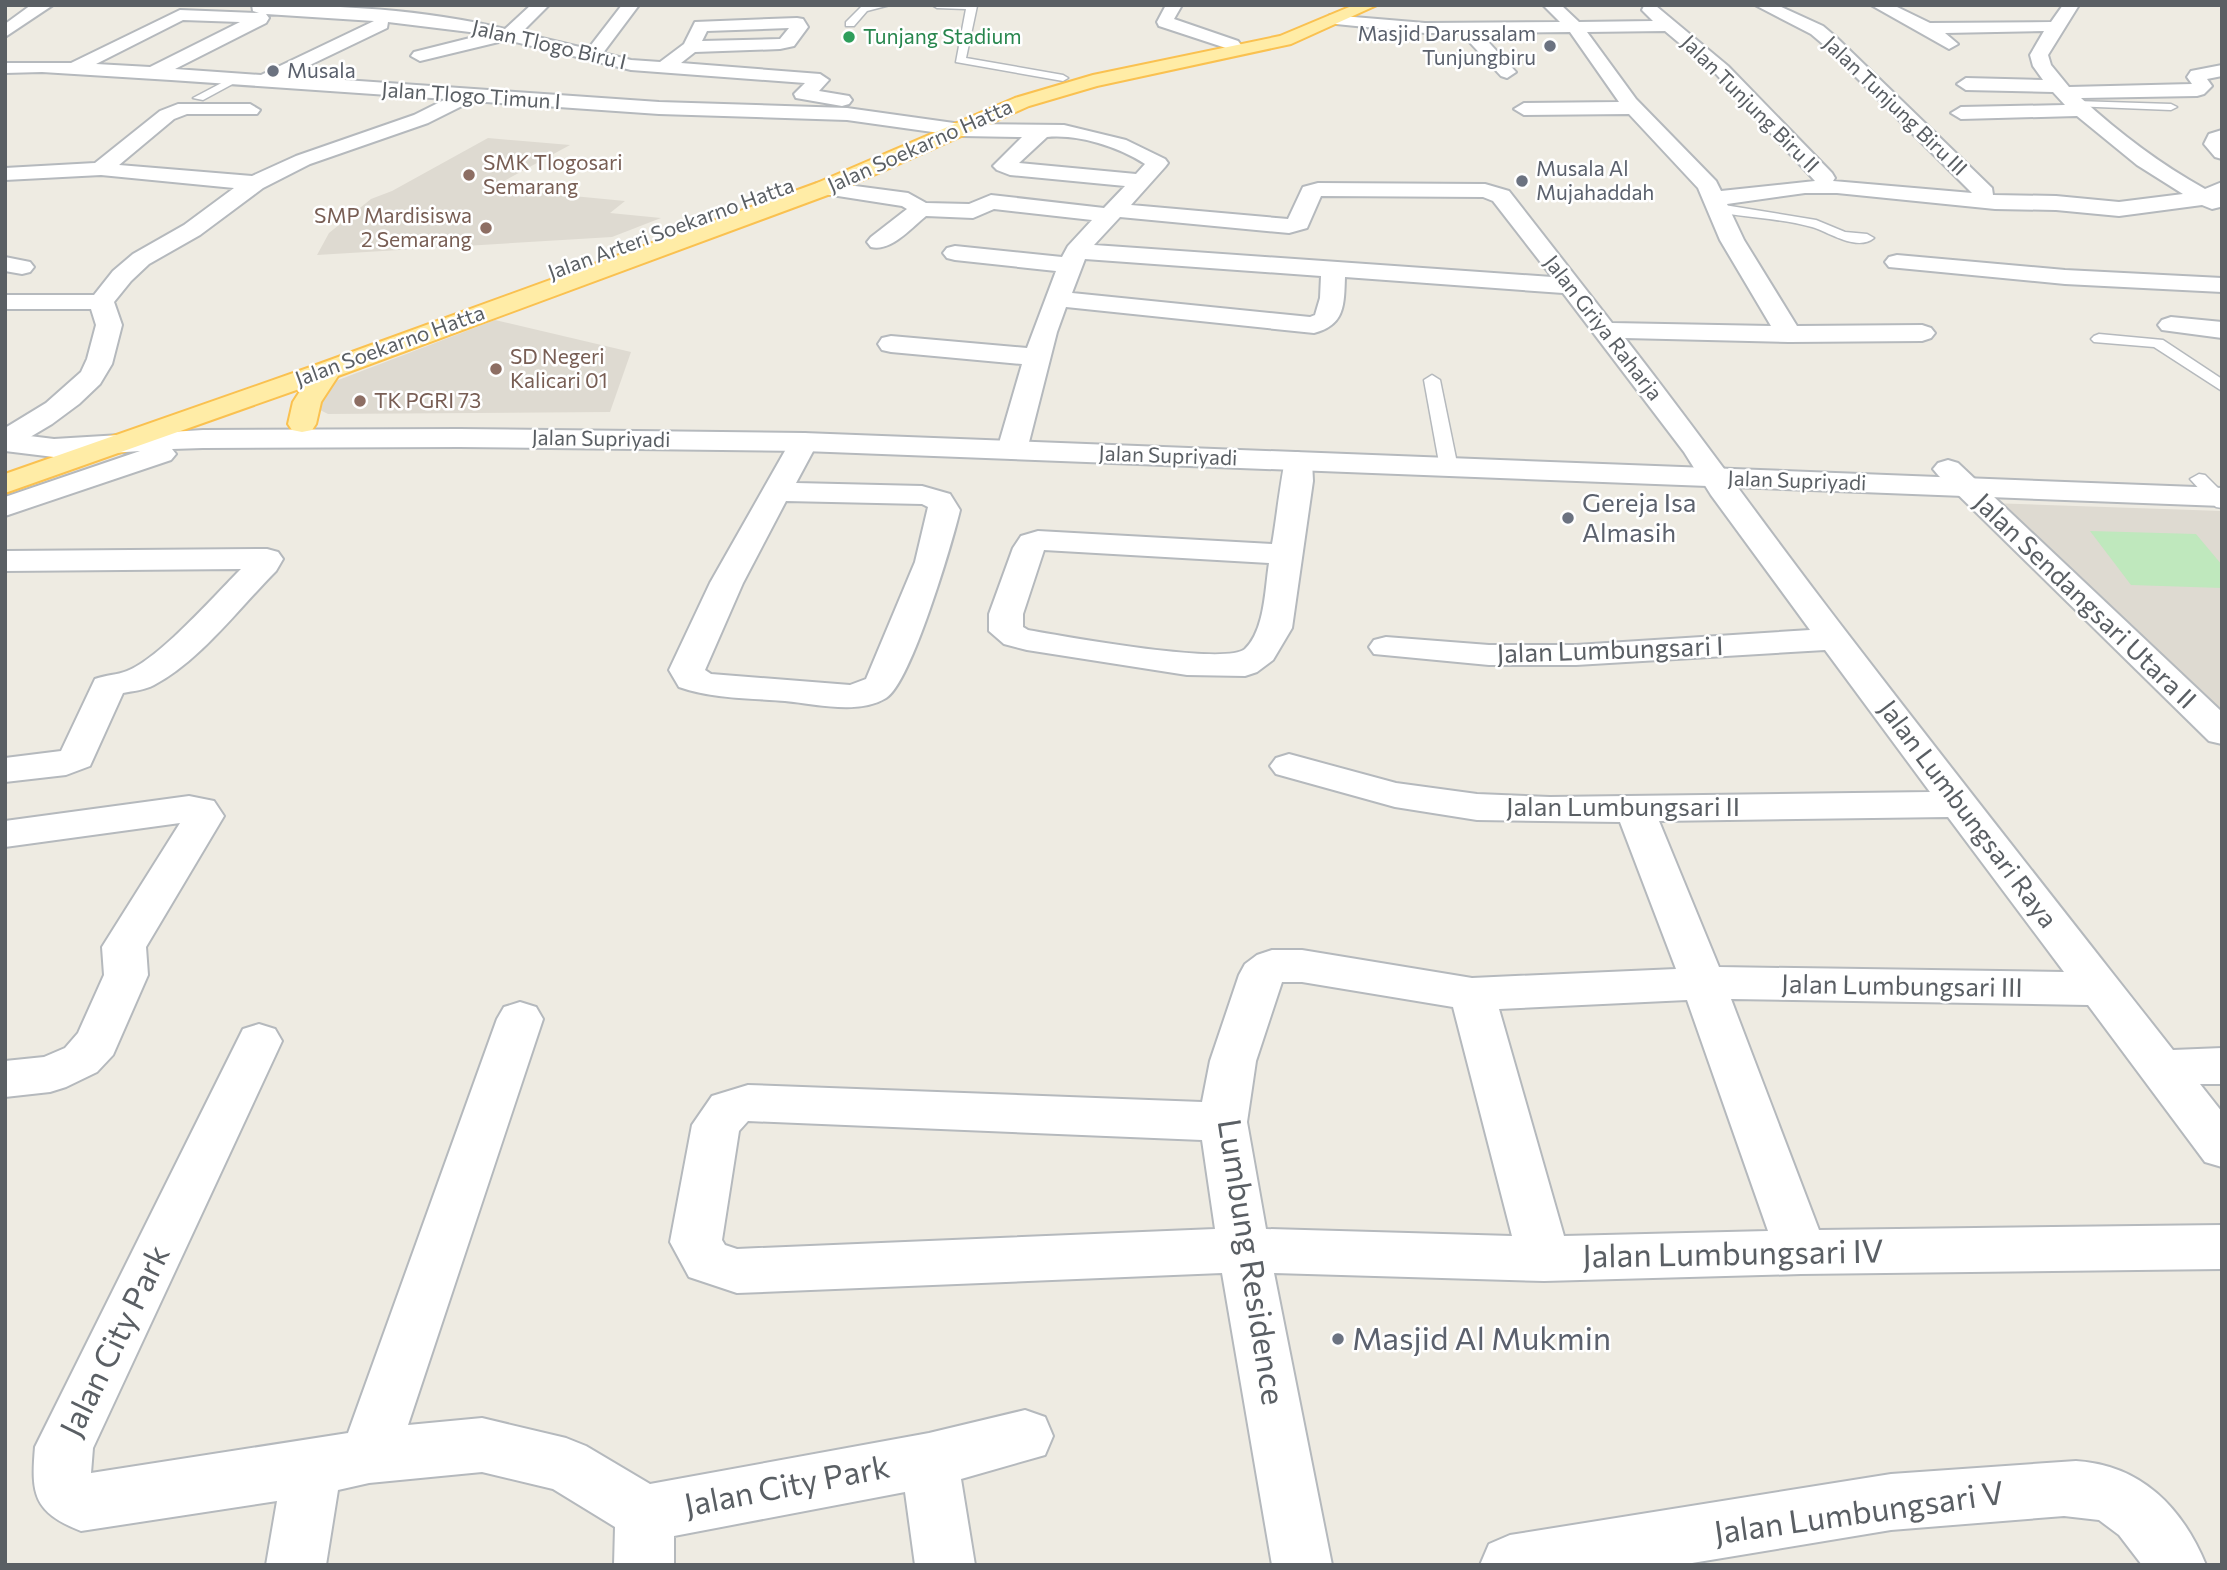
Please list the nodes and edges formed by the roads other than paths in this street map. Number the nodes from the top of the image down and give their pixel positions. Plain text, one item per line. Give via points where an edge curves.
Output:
1 (437, 5) edge
2 (541, 5) edge
3 (631, 5) edge
4 (639, 5) edge
5 (885, 5) edge
6 (937, 5) edge
7 (981, 5) edge
8 (1174, 5) edge
9 (1369, 5) edge
10 (1551, 5) edge
11 (1643, 5) edge
12 (1763, 5) edge
13 (1879, 5) edge
14 (972, 6) edge
15 (344, 9) edge
16 (1990, 9) dead end
17 (2031, 9) dead end
18 (261, 12) edge
19 (1337, 12) edge
20 (27, 13) edge
21 (411, 18) junction
22 (2059, 19) edge
23 (381, 24) dead end
24 (850, 24) dead end
25 (1574, 26) junction
26 (1671, 26) junction
27 (1465, 27) junction
28 (1927, 28) junction
29 (5, 32) edge
30 (509, 34) junction
31 (457, 35) dead end
32 (479, 41) junction
33 (1232, 45) junction
34 (691, 47) junction
35 (592, 55) junction
36 (420, 56) dead end
37 (563, 56) dead end
38 (1956, 57) dead end
39 (821, 60) dead end
40 (5, 68) edge
41 (72, 69) junction
42 (662, 69) junction
43 (2222, 69) edge
44 (1507, 72) dead end
45 (153, 74) junction
46 (800, 77) junction
47 (1063, 78) junction
48 (234, 80) junction
49 (820, 80) junction
50 (262, 82) junction
51 (846, 83) dead end
52 (1966, 84) dead end
53 (467, 96) junction
54 (199, 97) dead end
55 (2070, 98) junction
56 (2171, 107) dead end
57 (1633, 108) junction
58 (1524, 109) dead end
59 (250, 110) dead end
60 (1961, 113) dead end
61 (962, 122) junction
62 (936, 126) junction
63 (1047, 131) junction
64 (2222, 136) edge
65 (2222, 153) edge
66 (100, 169) junction
67 (1151, 172) junction
68 (5, 174) edge
69 (1824, 178) junction
70 (255, 183) junction
71 (2183, 186) junction
72 (825, 188) junction
73 (1984, 193) junction
74 (1713, 198) junction
75 (2216, 198) edge
76 (921, 209) junction
77 (1111, 212) junction
78 (1867, 237) dead end
79 (879, 242) dead end
80 (955, 253) dead end
81 (1074, 258) junction
82 (1897, 262) dead end
83 (1334, 268) junction
84 (2222, 285) edge
85 (1569, 286) junction
86 (1057, 299) junction
87 (5, 302) edge
88 (102, 302) junction
89 (2171, 326) dead end
90 (1603, 330) junction
91 (2222, 330) edge
92 (1922, 333) dead end
93 (1788, 334) junction
94 (2099, 339) dead end
95 (891, 344) dead end
96 (1037, 357) junction
97 (328, 370) junction
98 (1432, 380) dead end
99 (2222, 386) edge
100 (5, 420) edge
101 (38, 421) junction
102 (302, 424) junction
103 (162, 427) junction
104 (463, 431) junction
105 (108, 437) junction
106 (203, 439) junction
107 (5, 441) edge
108 (804, 442) junction
109 (1013, 442) junction
110 (54, 448) junction
111 (1448, 459) junction
112 (1297, 461) junction
113 (19, 469) edge
114 (1709, 470) junction
115 (1957, 478) junction
116 (2216, 491) edge
117 (776, 492) junction
118 (6, 500) edge
119 (1287, 554) junction
120 (5, 561) edge
121 (1834, 639) junction
122 (1386, 647) dead end
123 (2222, 733) edge
124 (1289, 766) dead end
125 (5, 770) edge
126 (1961, 804) junction
127 (1634, 807) junction
128 (5, 834) edge
129 (1272, 966) joint
130 (1703, 983) junction
131 (2101, 989) junction
132 (1472, 994) junction
133 (520, 1019) dead end
134 (260, 1041) dead end
135 (2222, 1066) edge
136 (2161, 1068) junction
137 (5, 1079) edge
138 (1223, 1122) junction
139 (2222, 1148) edge
140 (2222, 1247) edge
141 (1244, 1250) junction
142 (1801, 1252) junction
143 (1544, 1259) junction
144 (1025, 1436) dead end
145 (369, 1456) junction
146 (929, 1460) junction
147 (312, 1468) junction
148 (645, 1539) edge
149 (296, 1565) edge
150 (945, 1565) edge
151 (1303, 1565) edge
152 (1510, 1565) edge
153 (2176, 1565) edge

1 - 21 street
2 - 30 street
3 - 4 street
3 - 35 street
5 - 24 lane via 864,9
6 - 14 lane
7 - 14 lane
8 - 33 street via 1165,22
9 - 19 main road, Jalan Soekarno Hatta
10 - 25 street
11 - 26 street, Jalan Tunjung Biru II
12 - 73 street, Jalan Tunjung Biru III via 1817,30 1830,41
13 - 28 street
14 - 47 lane via 960,60
15 - 18 street, Jalan Tlogo Biru I via 259,8
15 - 21 street, Jalan Tlogo Biru I
16 - 22 street
17 - 22 street
18 - 41 street, Jalan Tlogo Biru I via 180,15
18 - 45 street
19 - 27 street via 1404,27
19 - 33 main road, Jalan Arteri Soekarno Hatta
19 - 61 main road, Jalan Soekarno Hatta via 1285,40 1061,89
20 - 29 street
21 - 30 street, Jalan Tlogo Biru I
22 - 28 street
22 - 55 street via 2033,62
23 - 50 street
25 - 26 street
25 - 27 street
25 - 57 street
26 - 69 street, Jalan Tunjung Biru II via 1741,89
27 - 44 street
28 - 38 street
30 - 32 street
30 - 35 street, Jalan Tlogo Biru I
31 - 32 street
32 - 36 street
32 - 37 street via 547,58
33 - 47 main road, Jalan Arteri Soekarno Hatta
34 - 34 street via 701,26 797,23 799,27 788,42 780,44
34 - 42 street
35 - 42 street, Jalan Tlogo Biru I
39 - 46 street
40 - 41 street, Jalan Tlogo Timun I
41 - 45 street, Jalan Tlogo Timun I
42 - 46 street, Jalan Tlogo Biru I
43 - 55 street via 2198,75 2203,86 2197,90
45 - 48 street, Jalan Tlogo Timun I
46 - 49 street, Jalan Tlogo Biru I
47 - 61 main road, Jalan Arteri Soekarno Hatta via 1023,89
48 - 50 street, Jalan Tlogo Timun I
48 - 54 lane
49 - 51 street, Jalan Tlogo Biru I
49 - 61 street via 803,94
50 - 53 street, Jalan Tlogo Timun I
52 - 55 street
53 - 62 street, Jalan Tlogo Timun I via 847,114
53 - 70 street via 421,119 303,160
55 - 56 lane
55 - 60 street
55 - 71 street
57 - 58 street
57 - 74 street
59 - 66 street via 185,108 167,115
61 - 62 main road, Jalan Arteri Soekarno Hatta
61 - 63 street
61 - 72 main road, Jalan Soekarno Hatta
62 - 105 main road, Jalan Arteri Soekarno Hatta via 805,182
63 - 67 street via 1087,134
63 - 67 street via 1004,166
64 - 65 street via 2214,144
66 - 68 street
66 - 70 street
67 - 77 street
69 - 73 street
69 - 74 street via 1765,184
70 - 88 street via 192,230 141,259
71 - 73 street via 2126,196
71 - 75 street
72 - 76 street via 908,200
72 - 97 main road, Jalan Soekarno Hatta
74 - 75 street via 1837,187 2119,209
74 - 78 lane via 1816,224 1835,234
74 - 93 street via 1732,240
76 - 77 street via 973,211 990,202
76 - 79 street
77 - 81 street
77 - 85 street, Jalan Griya Raharja via 1289,226 1299,223 1311,192 1318,189 1485,191 1501,196
80 - 81 street
81 - 83 street
81 - 86 street
82 - 84 street
83 - 85 street
83 - 86 street via 1326,319 1314,325
85 - 90 street, Jalan Griya Raharja
86 - 96 street
87 - 88 street
88 - 101 street via 109,325 98,368
89 - 91 street
90 - 93 street
90 - 114 street, Jalan Griya Raharja
92 - 93 street
94 - 99 lane via 2158,343
95 - 96 street
96 - 109 street
97 - 102 main road via 307,402
97 - 103 main road, Jalan Soekarno Hatta
98 - 111 lane
100 - 101 street, Jalan Supriyadi
101 - 105 street, Jalan Supriyadi
101 - 107 street
102 - 103 street, Jalan Supriyadi
102 - 104 street, Jalan Supriyadi
103 - 105 main road, Jalan Arteri Soekarno Hatta
104 - 106 street, Jalan Supriyadi
104 - 108 street, Jalan Supriyadi
104 - 109 street, Jalan Supriyadi via 793,428
105 - 106 street, Jalan Supriyadi
105 - 110 main road, Jalan Arteri Soekarno Hatta
105 - 113 main road, Jalan Arteri Soekarno Hatta
106 - 118 street
107 - 110 street
108 - 109 street, Jalan Supriyadi
108 - 117 street
109 - 111 street, Jalan Supriyadi
109 - 112 street, Jalan Supriyadi
110 - 113 street
111 - 112 street, Jalan Supriyadi
111 - 114 street, Jalan Supriyadi
112 - 119 street
113 - 118 street
114 - 115 street, Jalan Supriyadi
114 - 121 street, Jalan Lumbungsari Raya
115 - 116 street, Jalan Supriyadi
115 - 123 street, Jalan Sendangsari Utara II
117 - 117 street via 699,638 687,670 705,684 850,696 871,692 882,684 931,562 946,510 937,497 922,495
119 - 119 street via 1275,628 1261,653 1245,665 1174,662 1027,640 1006,631 1006,614 1029,548 1038,540
120 - 125 street via 267,559 147,674 108,687 76,758
121 - 122 street, Jalan Lumbungsari I via 1576,655 1489,655
121 - 126 street, Jalan Lumbungsari Raya
124 - 127 street, Jalan Lumbungsari II via 1395,795 1477,807
126 - 127 street, Jalan Lumbungsari II
126 - 131 street, Jalan Lumbungsari Raya
127 - 130 street
128 - 137 street via 177,811 200,810 204,816 124,947 126,975 97,1043 81,1060 50,1074
129 - 132 street, Jalan Lumbungsari III via 1302,966
129 - 138 street, Lumbung Residence via 1261,975 1233,1061
130 - 131 street, Jalan Lumbungsari III
130 - 132 street, Jalan Lumbungsari III
130 - 142 street
131 - 136 street, Jalan Lumbungsari Raya
132 - 143 street
133 - 145 street
134 - 147 street, Jalan City Park via 64,1447 61,1484 81,1503
135 - 136 street
136 - 139 street, Jalan Lumbungsari Raya
138 - 141 street, Lumbung Residence
138 - 141 street, Jalan Lumbungsari IV via 748,1103 729,1109 716,1125 696,1242 707,1261 737,1271
140 - 142 street, Jalan Lumbungsari IV
141 - 143 street, Jalan Lumbungsari IV
141 - 151 street, Lumbung Residence
142 - 143 street, Jalan Lumbungsari IV
144 - 146 street, Jalan City Park
145 - 147 street, Jalan City Park
145 - 148 street, Jalan City Park via 482,1445 566,1465
146 - 148 street, Jalan City Park
146 - 150 street
147 - 149 street
152 - 153 street, Jalan Lumbungsari V via 1919,1498 2075,1489 2106,1493 2131,1506 2153,1526

